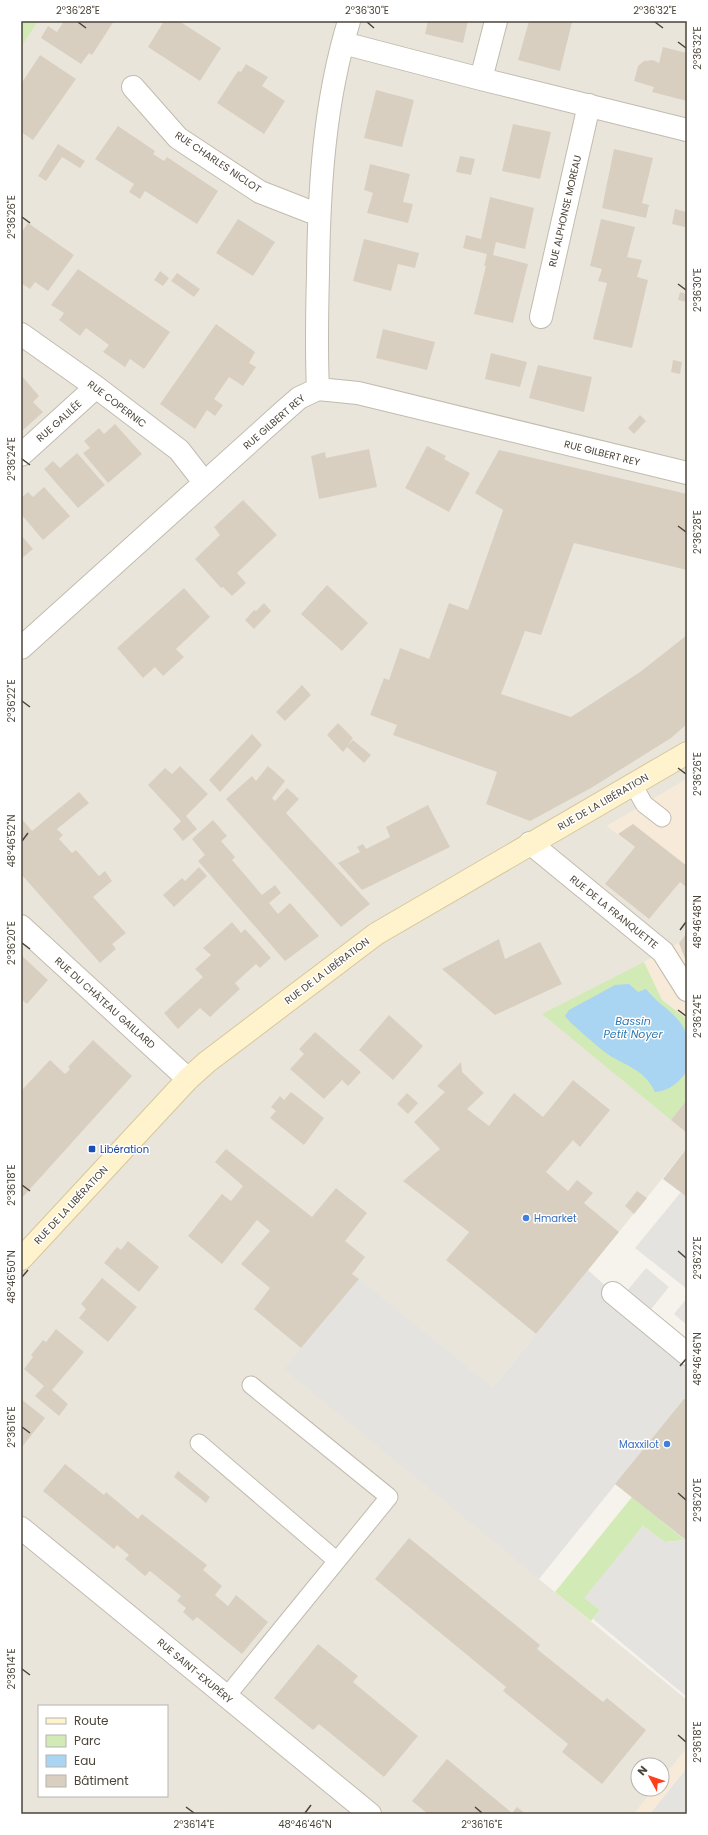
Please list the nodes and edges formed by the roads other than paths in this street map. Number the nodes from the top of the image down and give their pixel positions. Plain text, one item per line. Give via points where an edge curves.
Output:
1 (349, 21) edge
2 (496, 21) edge
3 (343, 42) junction
4 (481, 79) junction
5 (133, 87) dead end
6 (589, 105) junction
7 (687, 130) edge
8 (319, 215) junction
9 (541, 317) dead end
10 (21, 334) edge
11 (96, 388) junction
12 (318, 388) junction
13 (21, 455) edge
14 (687, 473) edge
15 (204, 482) junction
16 (21, 648) edge
17 (687, 753) edge
18 (633, 784) junction
19 (662, 818) dead end
20 (530, 844) junction
21 (21, 926) edge
22 (687, 990) edge
23 (188, 1080) junction
24 (21, 1259) edge
25 (613, 1293) dead end
26 (687, 1354) edge
27 (252, 1385) dead end
28 (198, 1444) dead end
29 (21, 1528) edge
30 (336, 1560) junction
31 (226, 1697) junction
32 (370, 1814) edge

1 - 3 street
2 - 4 street
3 - 4 street
3 - 8 street via 328,115
4 - 6 street
5 - 8 street, RUE CHARLES NICLOT via 178,138 260,192
6 - 7 street
6 - 9 street, RUE ALPHONSE MOREAU
8 - 12 street
10 - 11 street, RUE COPERNIC
11 - 13 street, RUE GALILÉE
11 - 15 street, RUE COPERNIC via 178,450
12 - 14 street, RUE GILBERT REY via 358,393
12 - 15 street, RUE GILBERT REY via 299,398
15 - 16 street, RUE GILBERT REY
17 - 18 street, RUE DE LA LIBÉRATION
18 - 19 lane via 644,804
18 - 20 street, RUE DE LA LIBÉRATION
20 - 22 street, RUE DE LA FRANQUETTE via 663,952
20 - 23 street, RUE DE LA LIBÉRATION via 376,934 207,1062
21 - 23 street, RUE DU CHÂTEAU GAILLARD
23 - 24 street, RUE DE LA LIBÉRATION
25 - 26 street
27 - 30 lane via 389,1497
28 - 30 lane
29 - 31 street, RUE SAINT-EXUPÉRY
30 - 31 lane
31 - 32 street, RUE SAINT-EXUPÉRY

